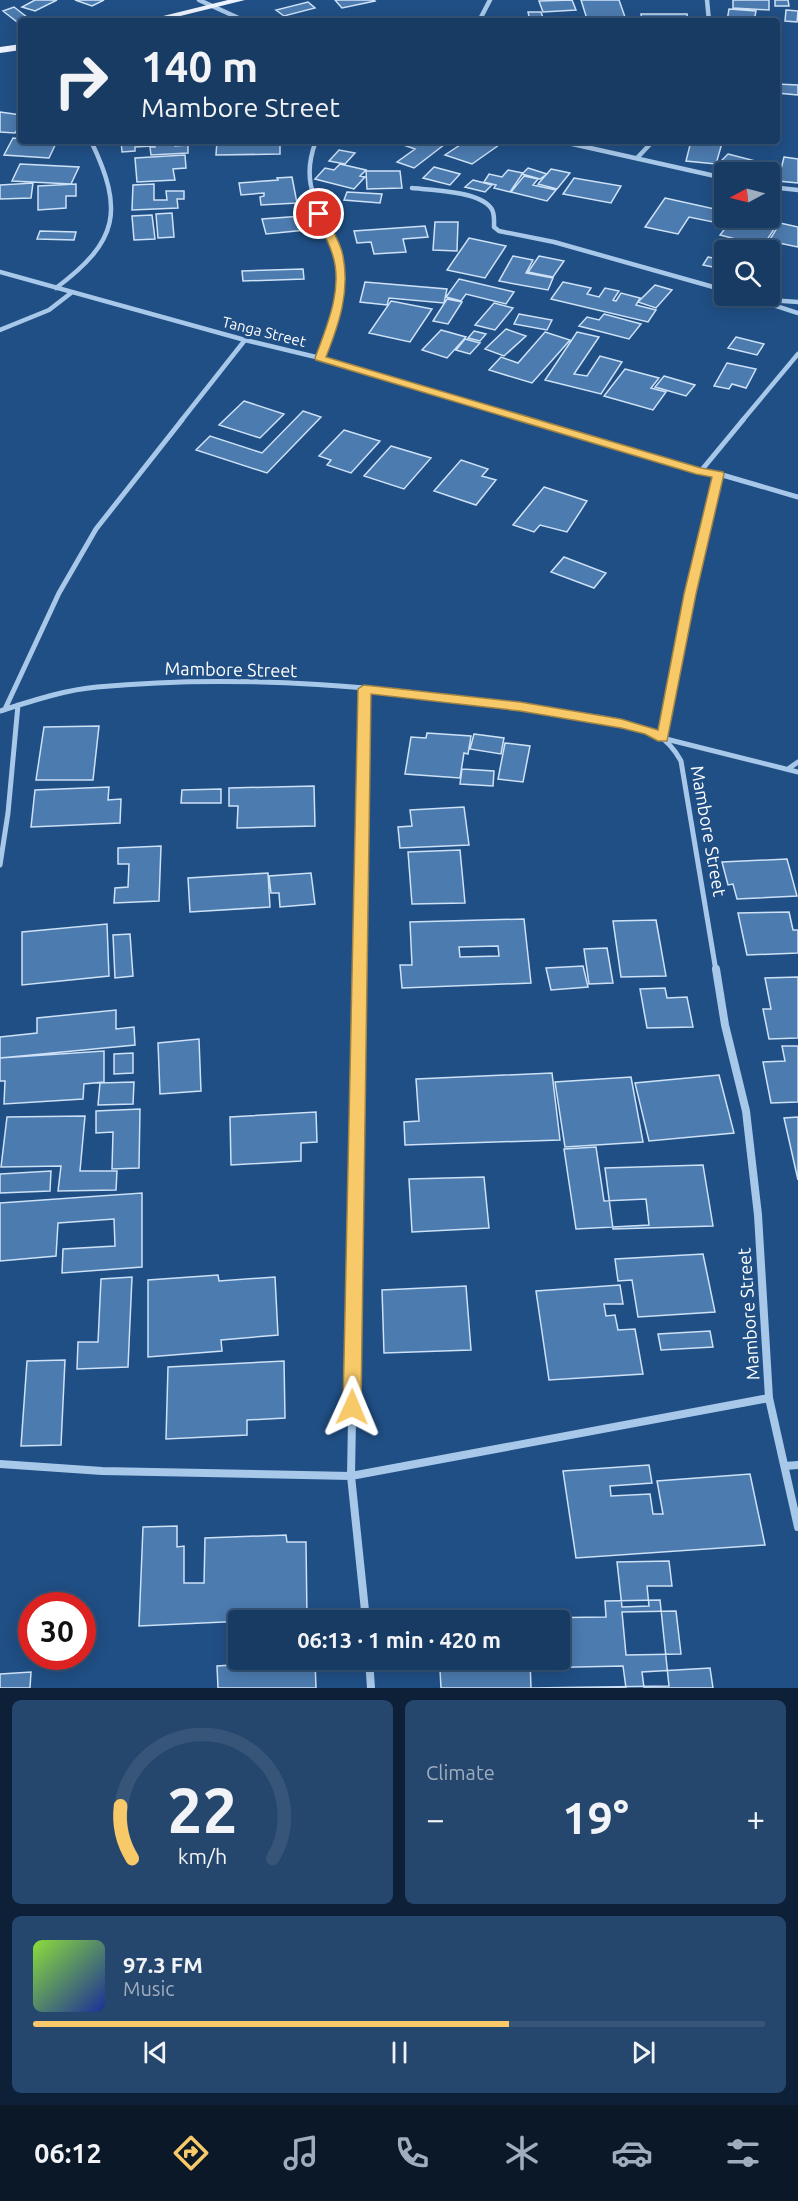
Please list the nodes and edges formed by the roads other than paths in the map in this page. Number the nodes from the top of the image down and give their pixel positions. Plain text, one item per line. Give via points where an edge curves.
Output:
1 (199, 0) edge
2 (240, 0) edge
3 (490, 0) edge
4 (707, 0) edge
5 (213, 6) junction
6 (161, 18) edge
7 (239, 18) edge
8 (481, 18) edge
9 (709, 18) edge
10 (18, 47) edge
11 (0, 50) edge
12 (92, 144) edge
13 (314, 144) edge
14 (574, 144) edge
15 (650, 144) edge
16 (638, 157) junction
17 (714, 176) edge
18 (412, 188) dead end
19 (780, 188) edge
20 (798, 190) edge
21 (0, 273) edge
22 (714, 287) edge
23 (56, 288) junction
24 (71, 293) junction
25 (780, 301) edge
26 (798, 302) edge
27 (778, 306) edge
28 (798, 313) edge
29 (0, 330) edge
30 (245, 340) junction
31 (798, 354) edge
32 (320, 358) junction
33 (700, 472) junction
34 (719, 474) junction
35 (798, 498) edge
36 (364, 689) junction
37 (18, 705) junction
38 (3, 710) edge
39 (662, 738) junction
40 (798, 762) edge
41 (788, 768) junction
42 (798, 772) edge
43 (0, 865) edge
44 (769, 1398) junction
45 (0, 1464) edge
46 (798, 1465) edge
47 (785, 1466) junction
48 (351, 1476) junction
49 (798, 1527) edge
50 (365, 1610) edge
51 (370, 1670) edge
52 (371, 1688) edge

1 - 5 street
2 - 5 main road
3 - 8 street
4 - 9 street
5 - 6 main road
5 - 7 street
10 - 11 main road
12 - 23 street via 112,196 111,216 96,253
13 - 32 street via 306,166 319,214 338,255 341,283 337,315
14 - 16 street
15 - 16 street
16 - 17 street
18 - 22 street via 485,201 491,208 494,227 500,231 554,242
19 - 20 street
21 - 23 street, Tanga Street
23 - 24 street, Tanga Street
24 - 29 street via 49,310
24 - 30 street, Tanga Street
25 - 26 street
27 - 28 street
30 - 32 street, Tanga Street
30 - 38 street via 96,529 59,593
31 - 33 street
32 - 33 street, Tanga Street
33 - 34 street, Tanga Street
34 - 35 street, Tanga Street
34 - 39 street via 690,594
36 - 37 street, Mambore Street via 198,682 95,687
36 - 39 street, Mambore Street via 521,707 621,724
36 - 48 street
37 - 38 street, Mambore Street
37 - 43 street
39 - 41 street
39 - 44 street, Mambore Street via 681,760 725,1025 746,1111 758,1215
40 - 41 street
41 - 42 street
44 - 47 street, Mambore Street
44 - 48 street
45 - 48 street
46 - 47 street
47 - 49 street, Mambore Street
48 - 50 street
51 - 52 street

